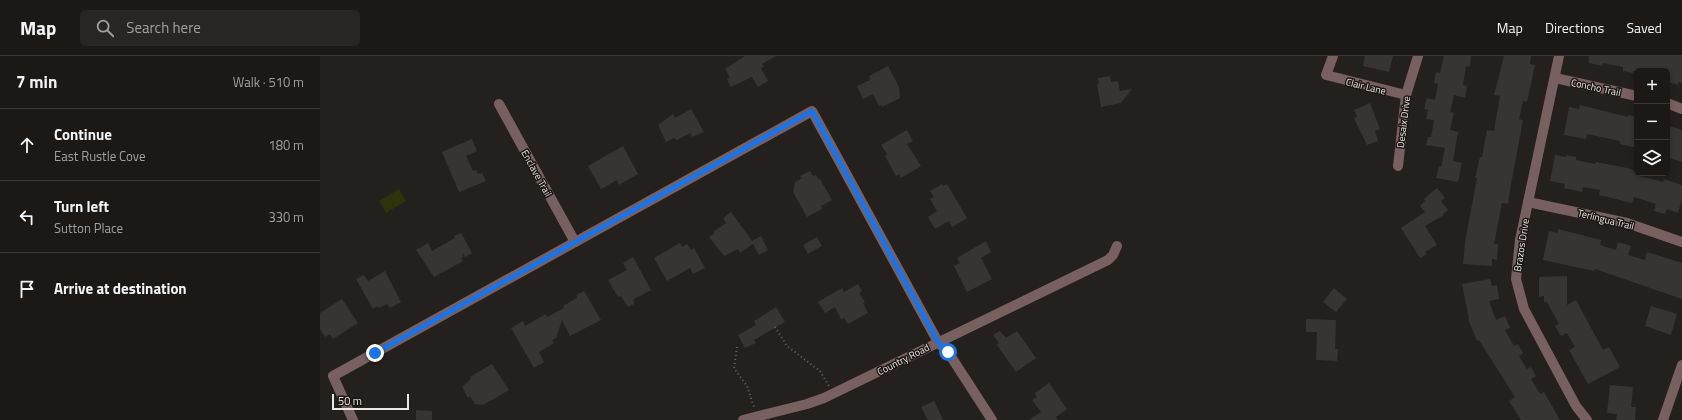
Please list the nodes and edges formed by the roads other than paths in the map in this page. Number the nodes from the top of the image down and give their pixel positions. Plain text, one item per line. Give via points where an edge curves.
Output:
1 (1333, 56) edge
2 (1418, 56) edge
3 (1559, 56) edge
4 (1555, 78) junction
5 (1406, 95) junction
6 (1634, 95) edge
7 (499, 104) dead end
8 (1670, 104) edge
9 (1682, 109) edge
10 (1398, 166) dead end
11 (1528, 202) junction
12 (575, 242) junction
13 (1682, 242) edge
14 (1117, 246) dead end
15 (938, 342) junction
16 (1682, 365) edge
17 (1678, 387) edge
18 (353, 420) edge
19 (743, 420) edge
20 (992, 420) edge
21 (1587, 420) edge
22 (1663, 420) edge

1 - 5 street, Clair Lane via 1326,76
2 - 5 street, Desaix Drive
3 - 4 street, Brazos Drive
4 - 6 street, Concho Trail
4 - 11 street, Brazos Drive
5 - 10 street, Desaix Drive
7 - 12 street, Enclave Trail
8 - 9 street
11 - 13 street, Terlingua Trail via 1620,222
11 - 21 street, Brazos Drive via 1516,279 1519,293 1524,309 1546,351 1576,406
12 - 15 street via 812,111
12 - 18 street via 333,376
14 - 15 street, Country Road via 1108,260
15 - 19 street, Country Road via 834,394 807,404
15 - 20 street via 948,352
16 - 17 street
17 - 22 street

